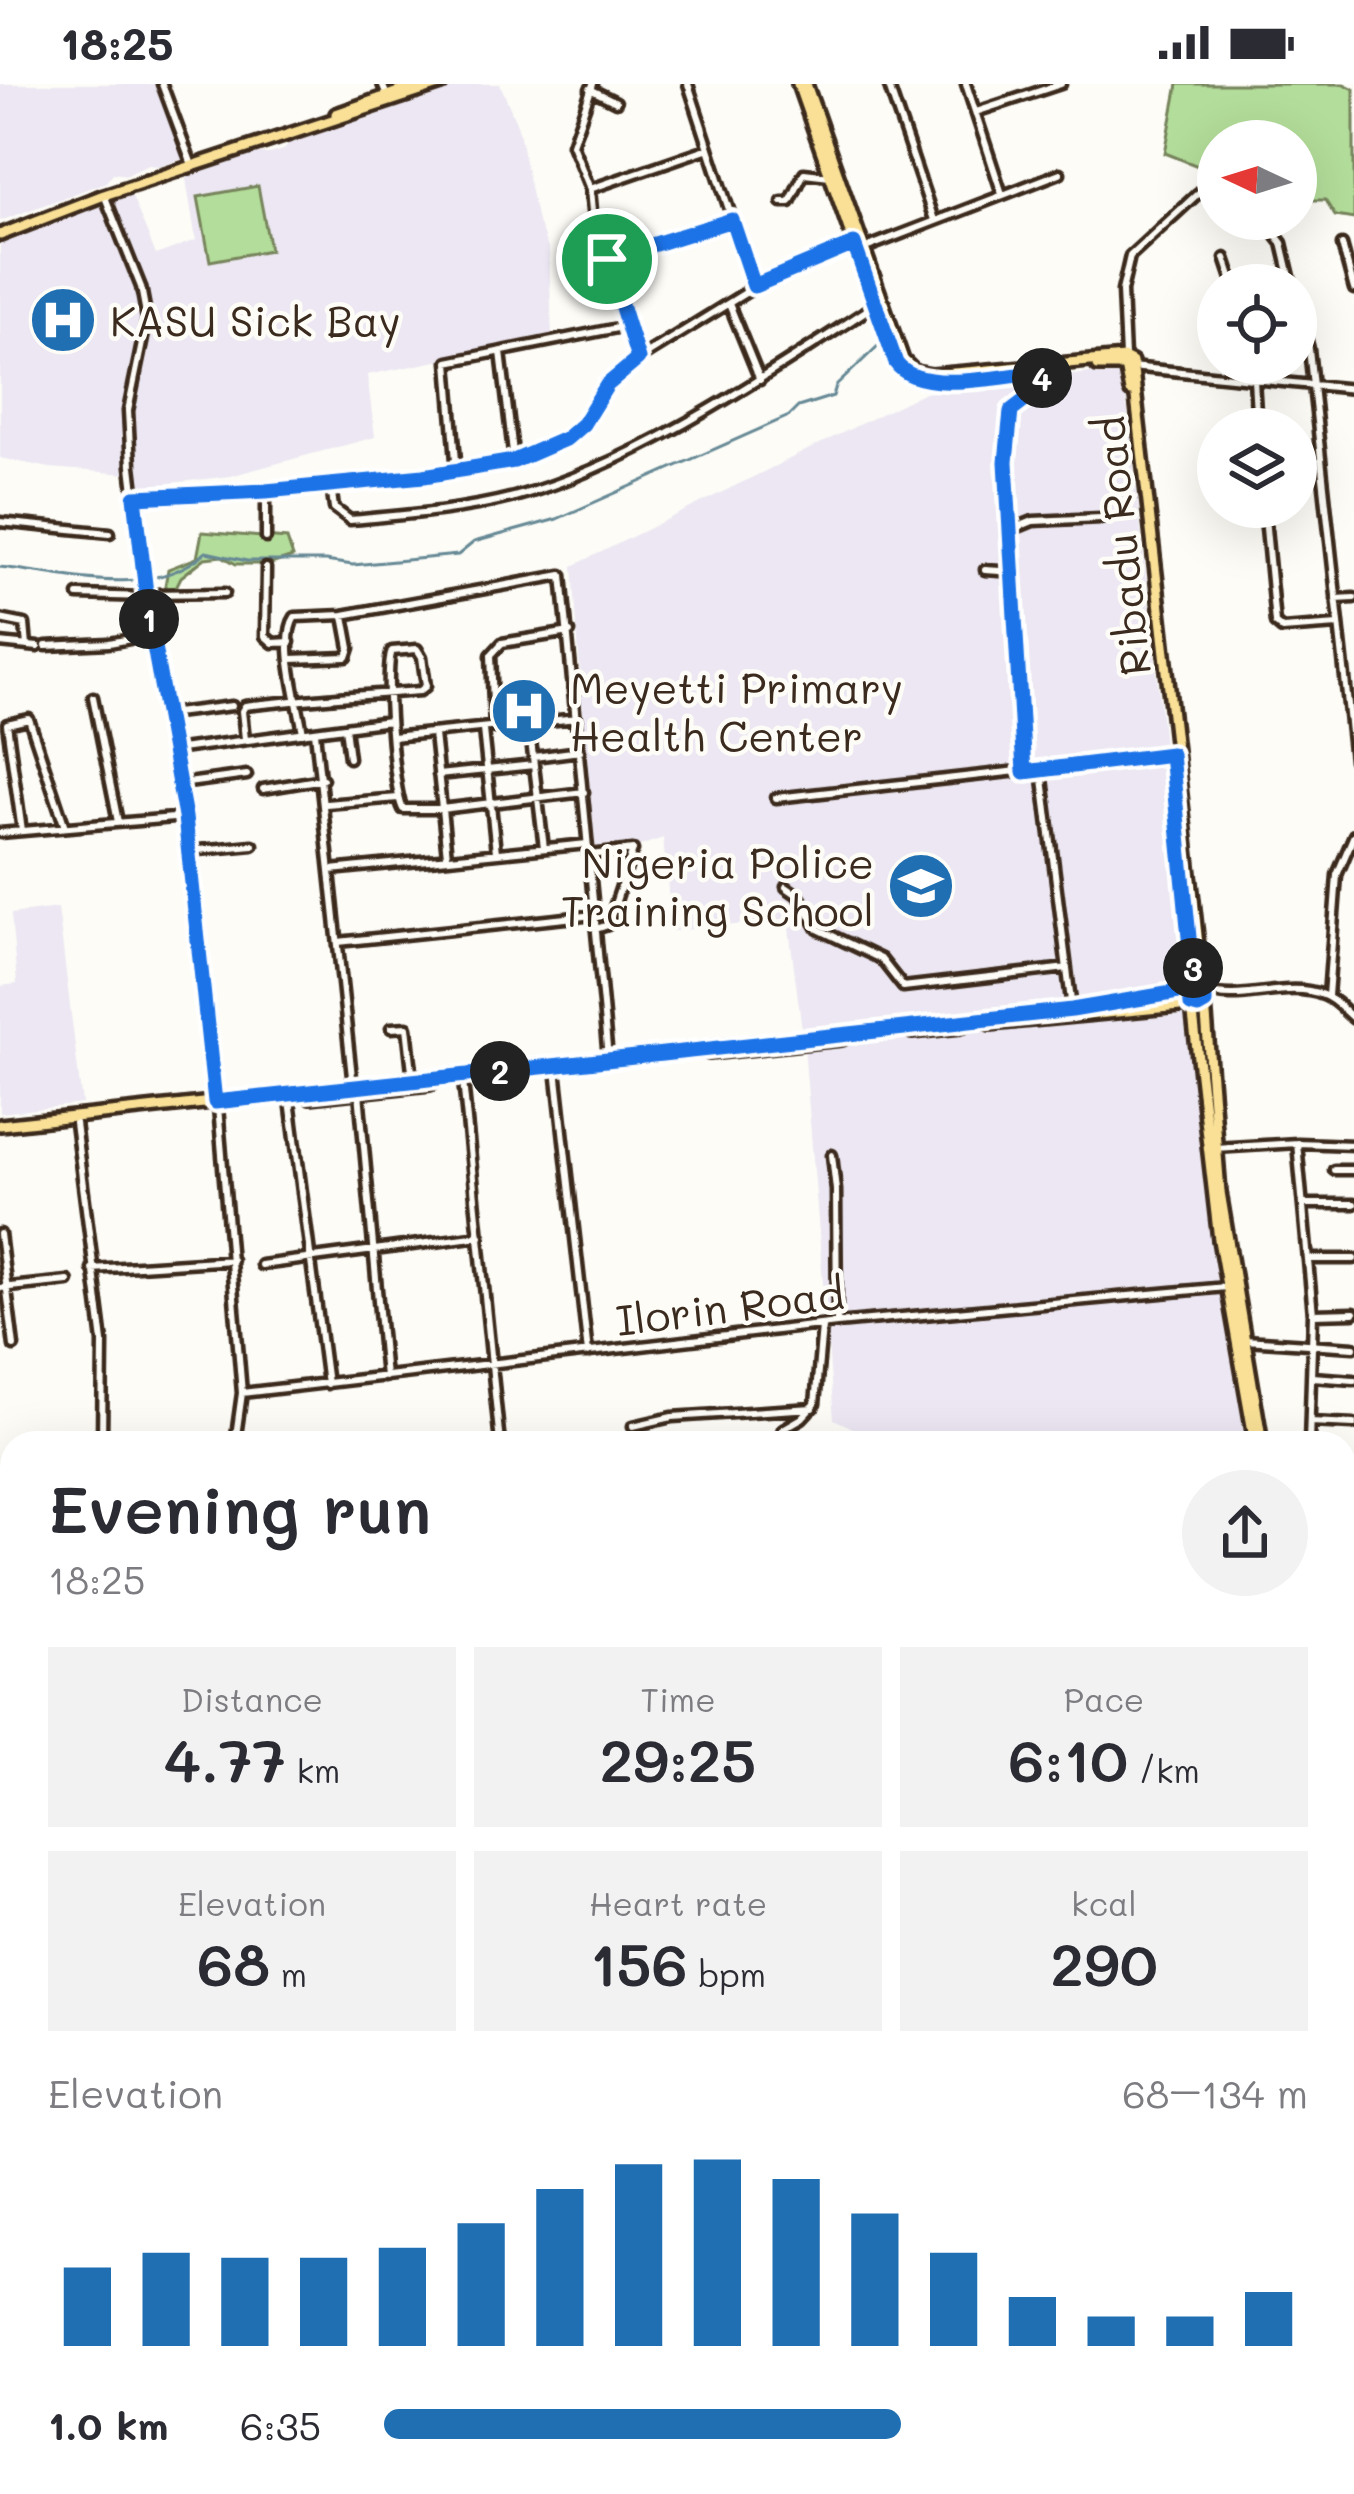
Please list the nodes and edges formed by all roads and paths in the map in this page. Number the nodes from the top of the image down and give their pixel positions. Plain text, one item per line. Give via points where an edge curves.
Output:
1 (162, 84) edge
2 (421, 84) edge
3 (442, 84) edge
4 (688, 84) edge
5 (802, 84) edge
6 (888, 84) edge
7 (966, 84) edge
8 (1061, 84) edge
9 (591, 87) edge
10 (388, 89) edge
11 (616, 102) dead end
12 (976, 112) junction
13 (709, 148) junction
14 (193, 165) junction
15 (1060, 173) dead end
16 (830, 176) junction
17 (590, 189) junction
18 (103, 193) junction
19 (1002, 194) junction
20 (1197, 195) edge
21 (782, 202) dead end
22 (933, 218) junction
23 (732, 220) junction
24 (0, 233) edge
25 (1342, 245) dead end
26 (858, 247) junction
27 (1225, 258) dead end
28 (607, 259) junction
29 (1227, 264) edge
30 (754, 286) junction
31 (1354, 289) edge
32 (878, 303) junction
33 (729, 304) junction
34 (627, 326) junction
35 (500, 351) junction
36 (638, 359) junction
37 (1128, 366) junction
38 (1042, 372) junction
39 (1197, 373) edge
40 (760, 380) junction
41 (1311, 384) joint
42 (1354, 389) edge
43 (514, 461) junction
44 (457, 473) junction
45 (330, 485) junction
46 (266, 491) junction
47 (135, 497) junction
48 (1101, 518) dead end
49 (0, 522) edge
50 (1266, 528) edge
51 (1011, 530) junction
52 (110, 533) dead end
53 (266, 538) dead end
54 (266, 568) dead end
55 (986, 570) dead end
56 (1015, 572) junction
57 (225, 593) dead end
58 (78, 595) dead end
59 (147, 596) junction
60 (1354, 598) edge
61 (1336, 599) junction
62 (343, 615) junction
63 (0, 619) edge
64 (1339, 625) junction
65 (570, 632) junction
66 (152, 635) junction
67 (290, 642) junction
68 (0, 643) edge
69 (27, 646) junction
70 (291, 658) junction
71 (390, 693) junction
72 (93, 698) dead end
73 (298, 700) junction
74 (1168, 702) junction
75 (232, 706) dead end
76 (166, 714) junction
77 (577, 718) junction
78 (391, 721) junction
79 (529, 724) junction
80 (345, 727) junction
81 (494, 728) junction
82 (482, 729) junction
83 (315, 732) junction
84 (303, 734) junction
85 (434, 734) junction
86 (392, 737) junction
87 (244, 739) junction
88 (173, 749) junction
89 (580, 751) junction
90 (1171, 754) junction
91 (349, 758) dead end
92 (1354, 760) edge
93 (534, 761) junction
94 (487, 770) junction
95 (1042, 771) junction
96 (1024, 772) junction
97 (438, 775) junction
98 (247, 776) dead end
99 (323, 779) junction
100 (180, 784) junction
101 (263, 789) dead end
102 (584, 793) junction
103 (398, 798) junction
104 (776, 798) dead end
105 (538, 799) junction
106 (326, 804) junction
107 (490, 804) junction
108 (441, 809) junction
109 (185, 817) junction
110 (118, 823) junction
111 (65, 827) junction
112 (22, 831) junction
113 (0, 833) edge
114 (1354, 835) edge
115 (587, 844) junction
116 (253, 845) dead end
117 (544, 848) junction
118 (1350, 849) edge
119 (188, 851) junction
120 (496, 852) junction
121 (447, 856) junction
122 (589, 856) junction
123 (331, 870) junction
124 (787, 887) dead end
125 (594, 915) junction
126 (596, 928) junction
127 (338, 942) junction
128 (1066, 968) junction
129 (1201, 994) junction
130 (1328, 996) junction
131 (1191, 1005) junction
132 (1072, 1010) junction
133 (1354, 1019) edge
134 (392, 1028) dead end
135 (608, 1058) junction
136 (556, 1070) junction
137 (413, 1080) junction
138 (464, 1081) junction
139 (356, 1089) junction
140 (290, 1100) junction
141 (217, 1104) junction
142 (75, 1123) junction
143 (0, 1128) edge
144 (1297, 1143) junction
145 (1354, 1145) edge
146 (1215, 1148) junction
147 (832, 1155) dead end
148 (1334, 1170) dead end
149 (1354, 1170) edge
150 (1305, 1204) junction
151 (1354, 1204) edge
152 (0, 1234) edge
153 (480, 1235) junction
154 (375, 1249) junction
155 (314, 1258) junction
156 (1310, 1259) junction
157 (1354, 1259) edge
158 (232, 1260) junction
159 (261, 1265) dead end
160 (92, 1269) junction
161 (68, 1281) dead end
162 (1226, 1287) junction
163 (4, 1288) edge
164 (1354, 1313) edge
165 (1313, 1314) junction
166 (837, 1324) junction
167 (822, 1325) junction
168 (1244, 1340) junction
169 (1313, 1345) junction
170 (14, 1346) dead end
171 (1354, 1347) edge
172 (588, 1352) junction
173 (492, 1364) junction
174 (385, 1378) junction
175 (1312, 1378) junction
176 (1354, 1380) edge
177 (327, 1384) junction
178 (242, 1393) junction
179 (813, 1408) junction
180 (1310, 1422) junction
181 (1255, 1423) junction
182 (1354, 1424) edge
183 (633, 1426) dead end
184 (102, 1431) edge
185 (237, 1431) edge
186 (499, 1431) edge
187 (782, 1431) edge
188 (1256, 1431) edge
189 (1310, 1431) edge

1 - 14 street
2 - 10 main road
3 - 14 main road
4 - 13 street
5 - 16 main road
5 - 26 main road
6 - 22 street
7 - 12 street
8 - 12 street
9 - 11 street
9 - 17 street via 571,138
10 - 14 main road
12 - 19 street
13 - 17 street
13 - 23 street
14 - 18 main road
15 - 19 street
16 - 21 street via 804,173 790,202
16 - 26 main road
17 - 28 street
18 - 24 main road
18 - 47 street via 147,319 127,429
19 - 22 street
20 - 37 street via 1130,256 1122,291
22 - 26 street
23 - 28 street
23 - 30 street
25 - 31 street
26 - 30 street
26 - 32 main road
27 - 29 street
28 - 34 street
30 - 33 street
32 - 37 main road, Ribadu Road via 903,360 923,374
32 - 38 main road via 896,363 909,376
32 - 40 street
33 - 36 street
33 - 40 street
34 - 35 street
34 - 36 street
35 - 43 street
35 - 44 street via 448,362
36 - 43 street via 567,438
37 - 38 main road
37 - 39 street
37 - 74 main road
38 - 51 street via 1041,388 1009,418
40 - 45 street via 581,473 516,496 350,520 334,508
41 - 42 street
41 - 61 street
43 - 44 street
44 - 45 street
45 - 46 street
46 - 47 street
46 - 53 street
47 - 59 street
48 - 51 street via 1032,517
49 - 52 street
50 - 64 street via 1275,623
51 - 56 street
54 - 67 street via 265,636
55 - 56 street
56 - 96 street
57 - 59 street
58 - 59 street
59 - 66 street
60 - 61 street
61 - 64 street
62 - 65 street via 562,575
62 - 67 street via 291,620
62 - 70 street via 347,657
63 - 69 street via 25,624
64 - 92 street
65 - 77 street
65 - 81 street via 494,649
66 - 69 street
66 - 76 street
67 - 70 street
68 - 69 street
70 - 73 street
71 - 71 street via 388,653 420,650 424,688
71 - 73 street
71 - 78 street
72 - 110 street
73 - 84 street
73 - 87 street via 245,706
74 - 90 main road
74 - 129 main road, Ribadu Road
75 - 76 street
76 - 88 street
77 - 79 street
77 - 89 street
78 - 80 street
78 - 86 street
79 - 81 street
79 - 93 street
80 - 83 street
80 - 91 street
81 - 82 street
82 - 85 street
82 - 94 street
83 - 84 street
83 - 99 street
84 - 87 street
85 - 86 street
85 - 97 street
86 - 103 street
87 - 88 street
88 - 100 street
89 - 93 street
89 - 102 street
90 - 95 street
90 - 129 main road
93 - 94 street
93 - 105 street
94 - 97 street
94 - 107 street
95 - 96 street
95 - 128 street
96 - 104 street
97 - 108 street
98 - 100 street
99 - 101 street
99 - 106 street
100 - 109 street
102 - 105 street
102 - 115 street
103 - 106 street
103 - 108 street via 410,811
105 - 107 street
105 - 117 street
106 - 123 street
107 - 108 street
107 - 120 street
108 - 121 street
109 - 110 street
109 - 119 street
110 - 111 street
111 - 112 street
111 - 112 street via 29,718 7,724
112 - 113 street
114 - 118 street
115 - 117 street
115 - 122 street
116 - 119 street
117 - 120 street
118 - 130 street via 1336,875
119 - 141 street
120 - 121 street
121 - 123 street
122 - 125 street
122 - 126 street via 633,850 616,909 608,925
123 - 127 street
124 - 128 street via 815,926 881,959 903,987
125 - 126 street
125 - 127 street
126 - 135 street
127 - 139 street
128 - 132 street
129 - 130 street
129 - 131 main road
129 - 132 main road
129 - 146 main road
130 - 133 street
131 - 136 main road
131 - 162 main road
132 - 135 main road
134 - 137 street via 407,1027
135 - 137 main road
136 - 138 main road
136 - 172 street
137 - 139 main road
138 - 139 main road
138 - 153 street
139 - 140 main road
139 - 141 main road
139 - 154 street
140 - 141 main road
140 - 155 street
141 - 142 main road
141 - 143 main road
141 - 158 street
142 - 143 main road
142 - 160 street
144 - 145 street
144 - 146 street
144 - 150 street
146 - 168 main road
147 - 166 street
148 - 149 street
150 - 151 street
150 - 156 street
152 - 163 street
153 - 154 street
153 - 173 street
154 - 155 street
154 - 174 street
155 - 159 street
155 - 177 street
156 - 157 street
156 - 165 street
158 - 160 street
158 - 178 street
160 - 184 street via 103,1342
161 - 163 street
162 - 166 street, Ilorin Road
162 - 181 main road
163 - 170 street
164 - 165 street
165 - 169 street
166 - 167 street, Ilorin Road
167 - 172 street, Ilorin Road
167 - 179 street
168 - 169 street
168 - 181 main road
169 - 171 street
169 - 175 street
172 - 173 street, Ilorin Road
173 - 174 street, Ilorin Road
173 - 186 street
174 - 177 street, Ilorin Road
175 - 176 street
175 - 180 street
177 - 178 street, Ilorin Road
178 - 185 street
179 - 183 street
179 - 187 street
180 - 182 street
180 - 189 street
181 - 188 main road

